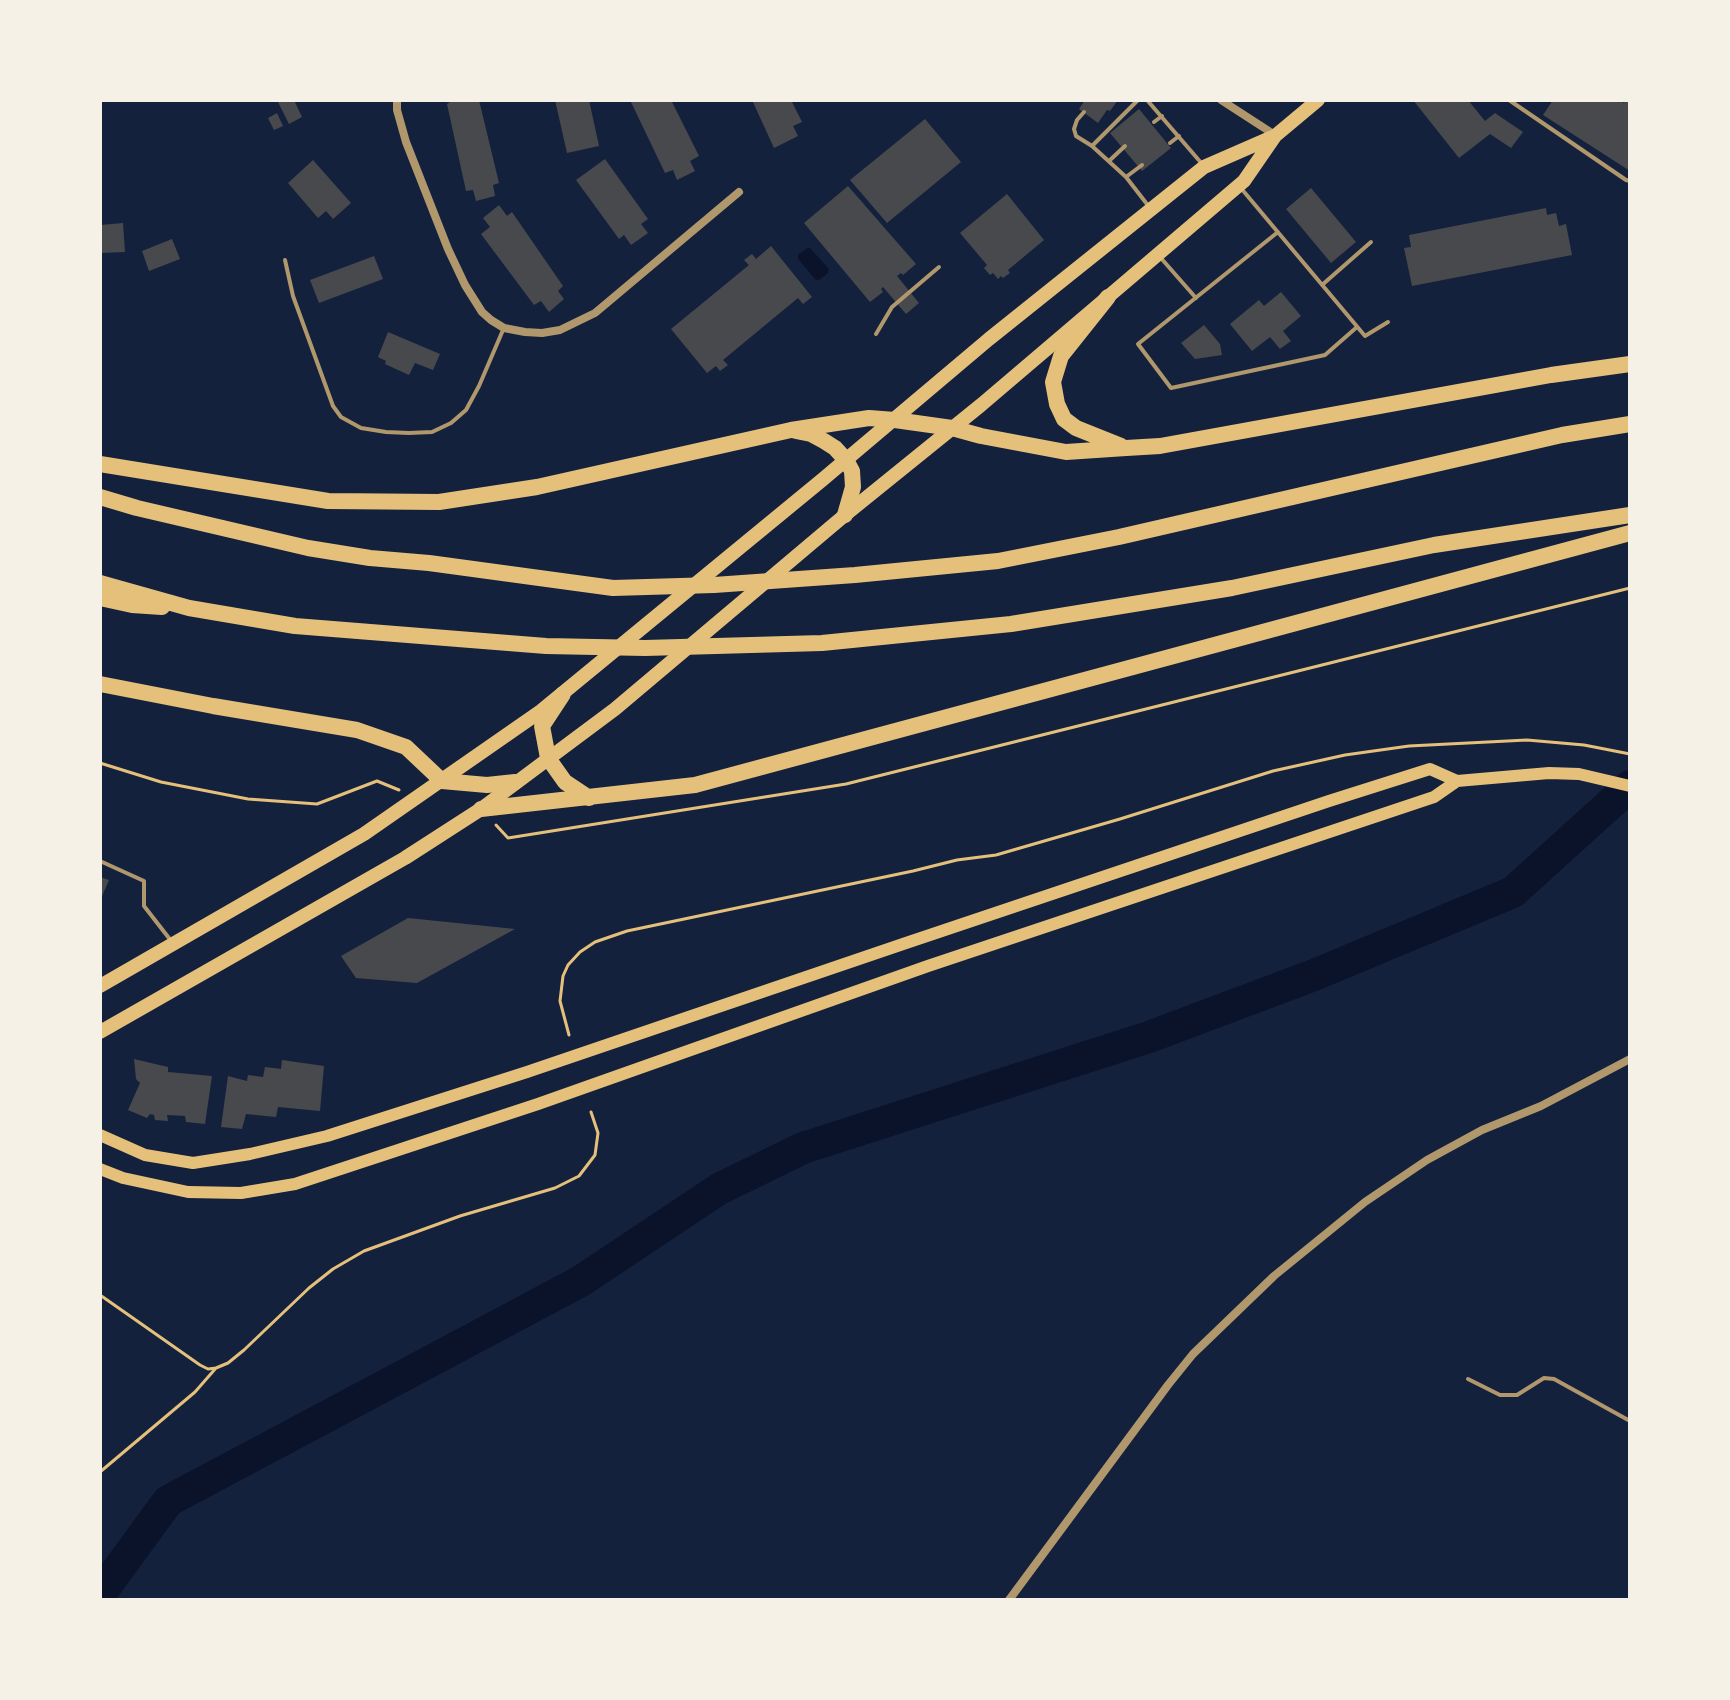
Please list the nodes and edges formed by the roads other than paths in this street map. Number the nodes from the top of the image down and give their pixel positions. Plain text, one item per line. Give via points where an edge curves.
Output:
1 (397, 100) edge
2 (1138, 100) edge
3 (1147, 100) edge
4 (1221, 100) edge
5 (1318, 100) edge
6 (1509, 100) edge
7 (1084, 112) dead end
8 (1162, 116) junction
9 (1154, 122) dead end
10 (1179, 136) junction
11 (1275, 136) junction
12 (1170, 143) dead end
13 (1092, 146) junction
14 (1125, 146) dead end
15 (1109, 161) junction
16 (1142, 165) dead end
17 (1204, 167) junction
18 (1126, 177) junction
19 (1630, 181) edge
20 (1239, 185) junction
21 (739, 192) dead end
22 (1151, 210) junction
23 (1278, 232) junction
24 (1371, 242) dead end
25 (1158, 254) junction
26 (285, 260) dead end
27 (939, 267) dead end
28 (1322, 285) junction
29 (1108, 297) junction
30 (1196, 298) junction
31 (1388, 322) dead end
32 (1357, 327) junction
33 (504, 328) junction
34 (876, 334) dead end
35 (1630, 364) edge
36 (895, 420) junction
37 (1630, 424) edge
38 (952, 428) junction
39 (791, 430) junction
40 (1126, 448) junction
41 (846, 460) junction
42 (100, 464) edge
43 (100, 497) edge
44 (845, 515) junction
45 (1630, 515) edge
46 (1630, 533) edge
47 (100, 583) edge
48 (100, 598) edge
49 (189, 608) junction
50 (100, 684) edge
51 (563, 694) junction
52 (548, 758) junction
53 (442, 781) junction
54 (1457, 781) junction
55 (515, 782) junction
56 (1630, 786) edge
57 (589, 798) junction
58 (481, 809) junction
59 (100, 861) edge
60 (173, 944) junction
61 (100, 986) edge
62 (100, 1032) edge
63 (1630, 1059) edge
64 (100, 1135) edge
65 (100, 1169) edge
66 (1468, 1379) dead end
67 (1630, 1421) edge
68 (1009, 1600) edge

1 - 33 street via 406,142 448,249 482,312
2 - 13 lane
3 - 8 lane
4 - 11 street
5 - 11 main road
6 - 19 lane
7 - 13 lane via 1074,129
8 - 9 lane
8 - 10 lane
10 - 12 lane
10 - 17 lane
11 - 17 main road
11 - 20 main road
13 - 15 lane
14 - 15 lane
15 - 18 lane
16 - 18 lane
17 - 22 main road
18 - 22 lane
20 - 23 lane
20 - 25 main road
21 - 33 street via 595,313 542,333
22 - 36 main road
23 - 28 lane
23 - 30 lane
24 - 28 lane
25 - 29 main road
25 - 30 lane
26 - 33 lane via 333,406 361,428 432,432 451,423 466,410
27 - 34 lane via 892,307
28 - 32 lane
29 - 38 main road
29 - 40 highway via 1061,356 1053,386 1064,419
30 - 32 lane via 1138,344 1171,388 1325,355
31 - 32 lane via 1365,336
35 - 40 highway
36 - 38 highway
36 - 39 highway via 869,418
36 - 41 main road
37 - 43 highway via 998,561 714,585 613,588 370,558
38 - 40 highway via 1066,452
38 - 44 main road
39 - 41 highway via 824,441
39 - 42 highway via 537,487 439,502 328,501
41 - 44 highway via 853,487
41 - 51 main road
44 - 52 main road via 615,709
45 - 49 highway via 1434,545 1232,588 1011,624 822,643 546,646 295,626
46 - 57 highway via 695,785
47 - 49 highway
48 - 49 highway
50 - 53 highway via 357,730 406,747
51 - 52 highway via 542,726
51 - 53 main road
52 - 55 main road
52 - 57 highway via 565,782
53 - 55 highway
53 - 60 main road via 364,834
54 - 56 main road via 1549,773
54 - 64 main road via 1430,769 327,1136 193,1163 145,1155
54 - 65 main road via 1434,797 295,1184 241,1193 188,1192
55 - 58 main road
57 - 58 highway
58 - 62 main road
59 - 60 lane via 144,881 144,906
60 - 61 main road
63 - 68 street via 1427,1160 1274,1276 1193,1354
66 - 67 lane via 1500,1395 1517,1395 1544,1378 1554,1379

